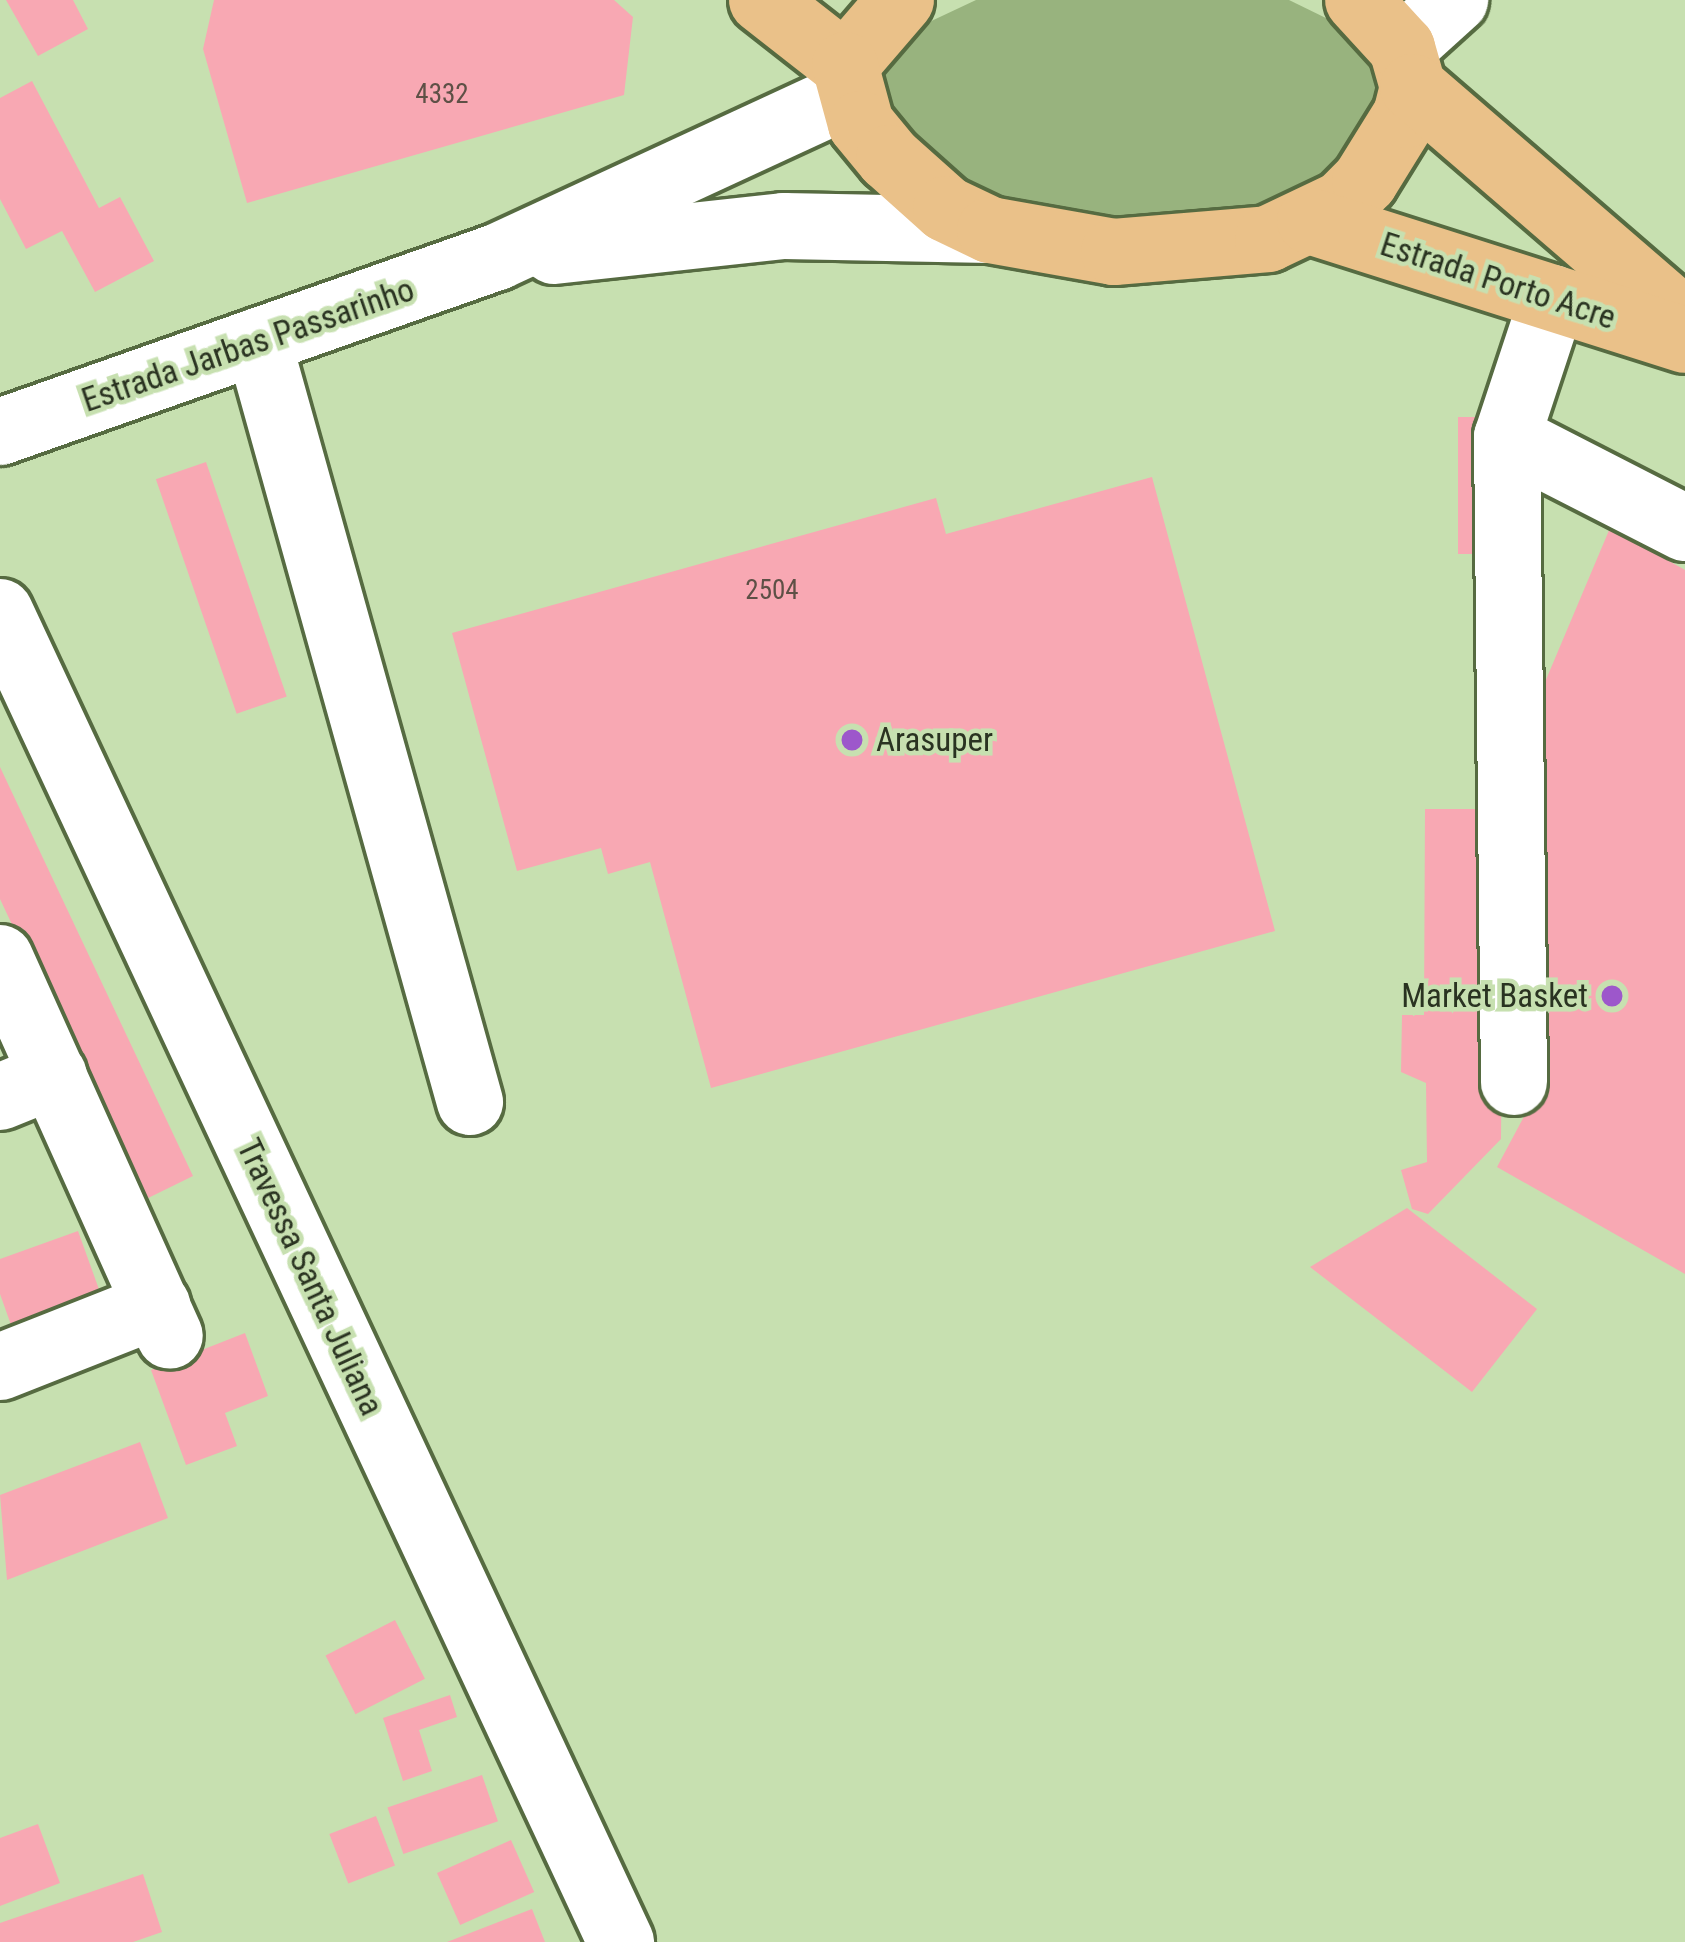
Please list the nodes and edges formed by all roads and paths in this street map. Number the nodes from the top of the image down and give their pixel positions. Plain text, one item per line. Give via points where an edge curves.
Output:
1 (761, 0) edge
2 (901, 0) edge
3 (1358, 0) edge
4 (1455, 0) edge
5 (1407, 67) junction
6 (846, 80) junction
7 (1310, 221) junction
8 (990, 230) junction
9 (497, 257) junction
10 (1552, 298) junction
11 (1685, 322) edge
12 (1685, 340) edge
13 (258, 341) junction
14 (0, 432) edge
15 (1507, 437) junction
16 (1685, 528) edge
17 (0, 612) edge
18 (0, 958) edge
19 (1514, 1082) dead end
20 (27, 1086) edge
21 (470, 1102) dead end
22 (0, 1367) edge
23 (621, 1942) edge

1 - 6 main road
2 - 6 main road
3 - 5 main road, Estrada Porto Acre
4 - 5 street
5 - 7 main road via 1386,154 1342,204
5 - 11 main road, Estrada Porto Acre
6 - 8 main road via 861,124 921,190
6 - 9 street, Estrada Jarbas Passarinho
7 - 8 main road via 1225,248 1159,251 1114,252
7 - 10 main road, Estrada Porto Acre
8 - 9 street, Estrada Jarbas Passarinho via 784,226
9 - 13 street, Estrada Jarbas Passarinho
10 - 12 main road, Estrada Porto Acre
10 - 15 street
13 - 14 street, Estrada Jarbas Passarinho
13 - 21 street
15 - 16 street
15 - 19 street
17 - 23 street, Travessa Santa Juliana
18 - 20 street
20 - 22 street via 163,1321

